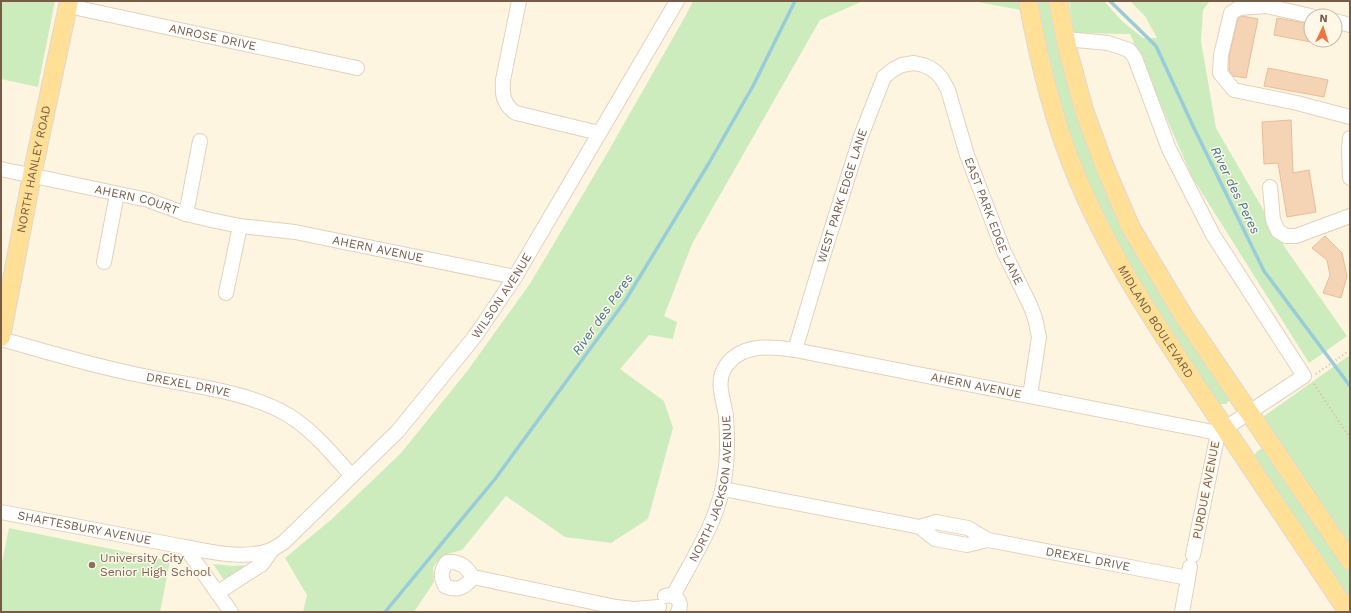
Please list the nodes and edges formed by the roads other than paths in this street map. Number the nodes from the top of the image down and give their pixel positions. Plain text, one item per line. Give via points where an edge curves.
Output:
1 (518, 1) edge
2 (677, 1) edge
3 (1028, 1) edge
4 (1058, 1) edge
5 (69, 4) edge
6 (1303, 14) edge
7 (1065, 39) junction
8 (914, 63) joint
9 (357, 68) dead end
10 (1350, 117) edge
11 (599, 133) junction
12 (1350, 138) edge
13 (200, 141) dead end
14 (1, 169) edge
15 (32, 175) junction
16 (1350, 178) edge
17 (1270, 187) dead end
18 (117, 194) junction
19 (186, 214) junction
20 (1350, 216) edge
21 (240, 226) junction
22 (104, 262) dead end
23 (515, 277) junction
24 (226, 293) dead end
25 (1, 338) edge
26 (795, 350) junction
27 (736, 356) joint
28 (1030, 396) junction
29 (1249, 412) junction
30 (1221, 431) junction
31 (352, 476) junction
32 (723, 489) junction
33 (1, 512) edge
34 (185, 548) junction
35 (272, 550) junction
36 (1350, 561) edge
37 (1190, 567) junction
38 (473, 577) dead end
39 (217, 593) junction
40 (673, 596) junction
41 (660, 610) edge
42 (680, 611) edge
43 (231, 612) edge
44 (1182, 612) edge
45 (1348, 612) edge

1 - 11 street via 503,80 502,90 506,104 516,113
2 - 11 street, WILSON AVENUE
3 - 30 main road, MIDLAND BOULEVARD via 1050,102 1070,160 1094,215 1117,260
4 - 7 main road
5 - 9 street, ANROSE DRIVE
5 - 15 main road, NORTH HANLEY ROAD
6 - 10 street via 1266,6 1239,8 1231,13 1220,72 1234,90
7 - 29 main road via 1084,110 1131,228 1183,315
7 - 29 street, PURDUE AVENUE via 1108,43 1129,50 1135,58 1169,149 1213,235 1309,381
8 - 26 street, WEST PARK EDGE LANE via 902,65 884,77 861,136
8 - 28 street, EAST PARK EDGE LANE via 937,73 948,90 967,155 1004,252 1035,318 1039,337
11 - 23 street, WILSON AVENUE
12 - 16 street
13 - 19 street
14 - 15 street
15 - 18 street, AHERN COURT
15 - 25 main road, NORTH HANLEY ROAD
17 - 20 street via 1273,220 1278,231 1286,236 1296,236
18 - 19 street, AHERN COURT via 148,200
18 - 22 street
19 - 21 street, AHERN COURT
21 - 23 street, AHERN AVENUE via 295,232
21 - 24 street
23 - 31 street, WILSON AVENUE via 476,335 403,426
25 - 31 street, DREXEL DRIVE via 95,365 255,400 277,409 298,422 317,438
26 - 27 street, AHERN AVENUE via 762,347 749,349
26 - 28 street, AHERN AVENUE
27 - 32 street, NORTH JACKSON AVENUE via 728,364 721,378 726,416 726,465
28 - 30 street, AHERN AVENUE
29 - 30 street, PURDUE AVENUE
29 - 36 main road
30 - 37 street, PURDUE AVENUE
30 - 45 main road, MIDLAND BOULEVARD
31 - 35 street, WILSON AVENUE via 284,542
32 - 37 street, DREXEL DRIVE via 920,527 936,522 968,528 988,540
32 - 40 street, NORTH JACKSON AVENUE via 707,534
33 - 34 street, SHAFTESBURY AVENUE
34 - 35 street, WILSON AVENUE via 222,554
34 - 39 street
35 - 39 street, WILSON AVENUE via 262,564
37 - 44 street, PURDUE AVENUE
38 - 41 street via 616,607
39 - 43 street
40 - 41 street via 666,596 660,601
40 - 42 street via 678,600

